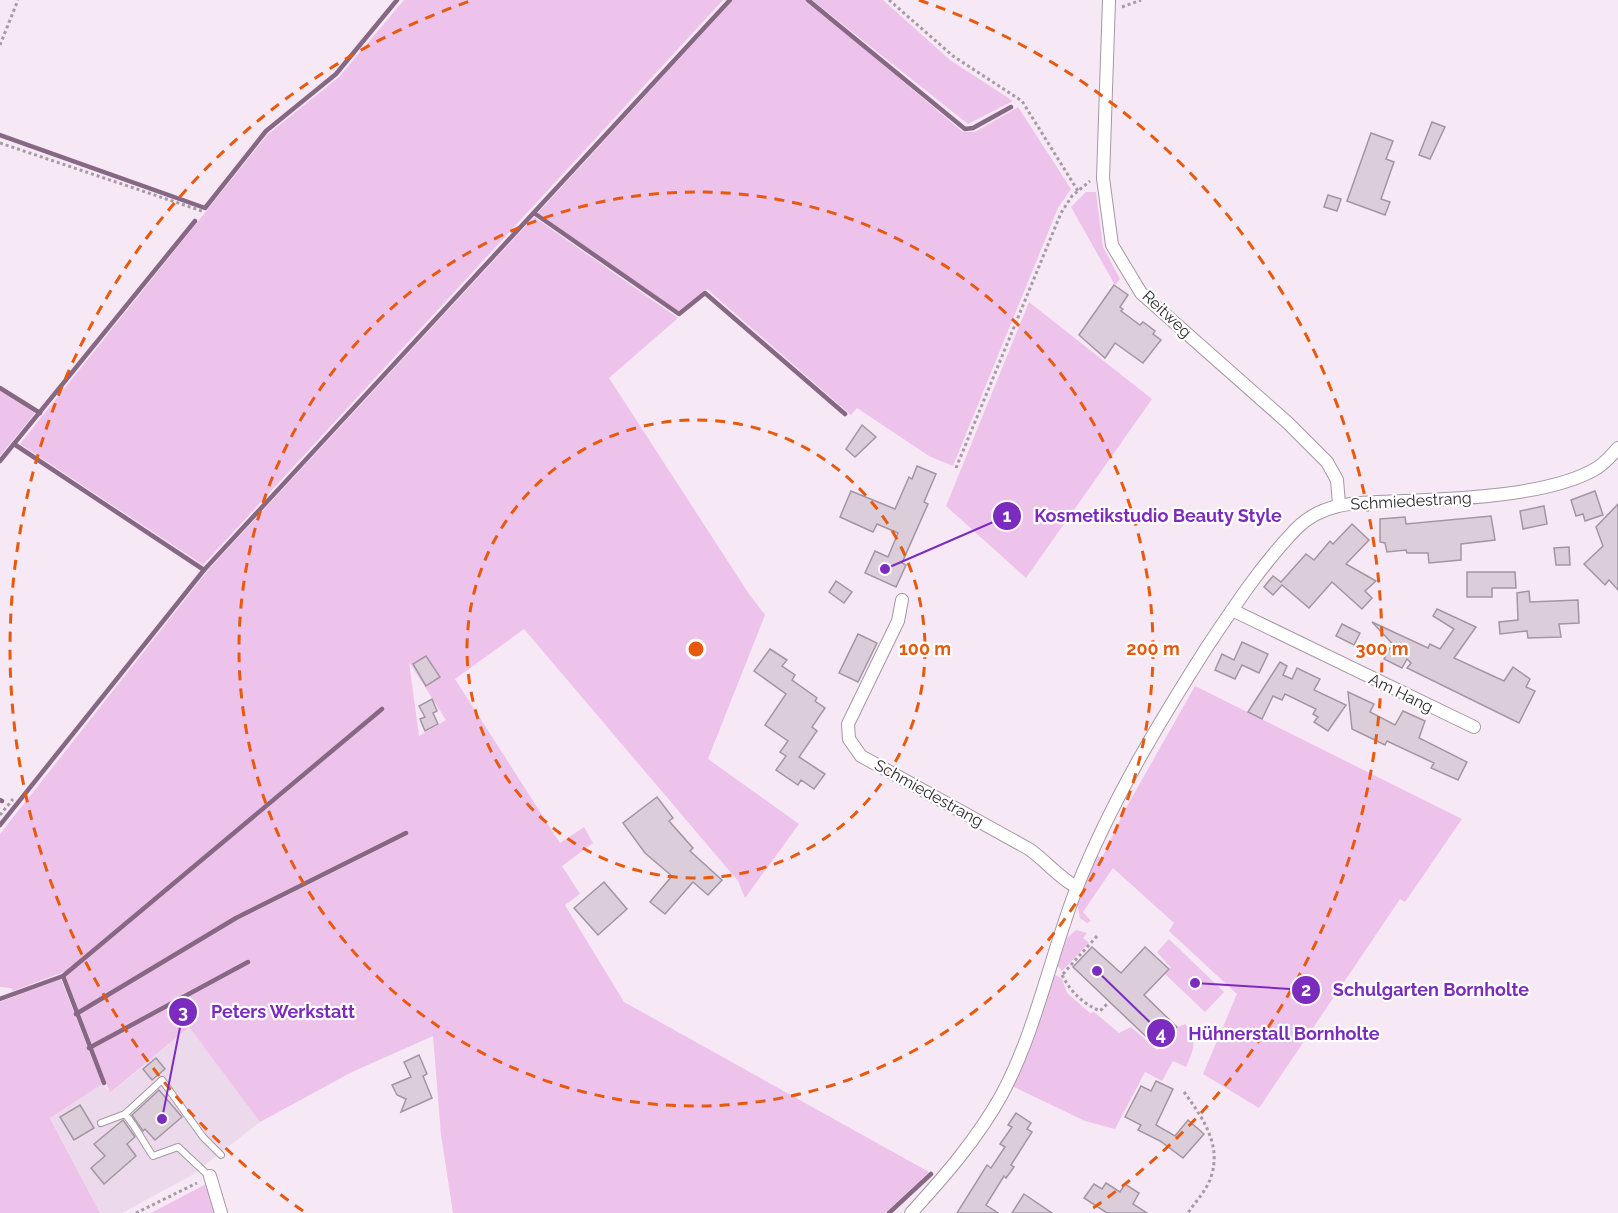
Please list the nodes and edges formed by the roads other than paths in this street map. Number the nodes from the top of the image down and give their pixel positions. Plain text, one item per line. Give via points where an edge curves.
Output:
1 (1109, 6) edge
2 (1618, 448) edge
3 (1339, 504) junction
4 (902, 600) dead end
5 (1232, 610) junction
6 (1474, 727) dead end
7 (1077, 886) junction
8 (125, 1114) junction
9 (101, 1123) dead end
10 (221, 1155) dead end
11 (210, 1176) joint
12 (221, 1213) edge
13 (911, 1213) edge

1 - 3 street, Reitweg via 1103,178 1112,245 1141,293 1327,462 1337,480
2 - 3 street, Schmiedestrang via 1601,466 1556,483 1480,498
3 - 5 street, Schmiedestrang via 1313,515 1297,528
4 - 7 street, Schmiedestrang via 898,621 848,724 849,738 861,756 1029,849
5 - 6 street, Am Hang
5 - 7 street, Schmiedestrang via 1169,706 1114,805
7 - 13 street, Schmiedestrang via 1018,1057 1000,1096 948,1173
8 - 9 lane
8 - 10 lane via 162,1080 203,1137
8 - 11 lane via 153,1156 178,1147
11 - 12 street

